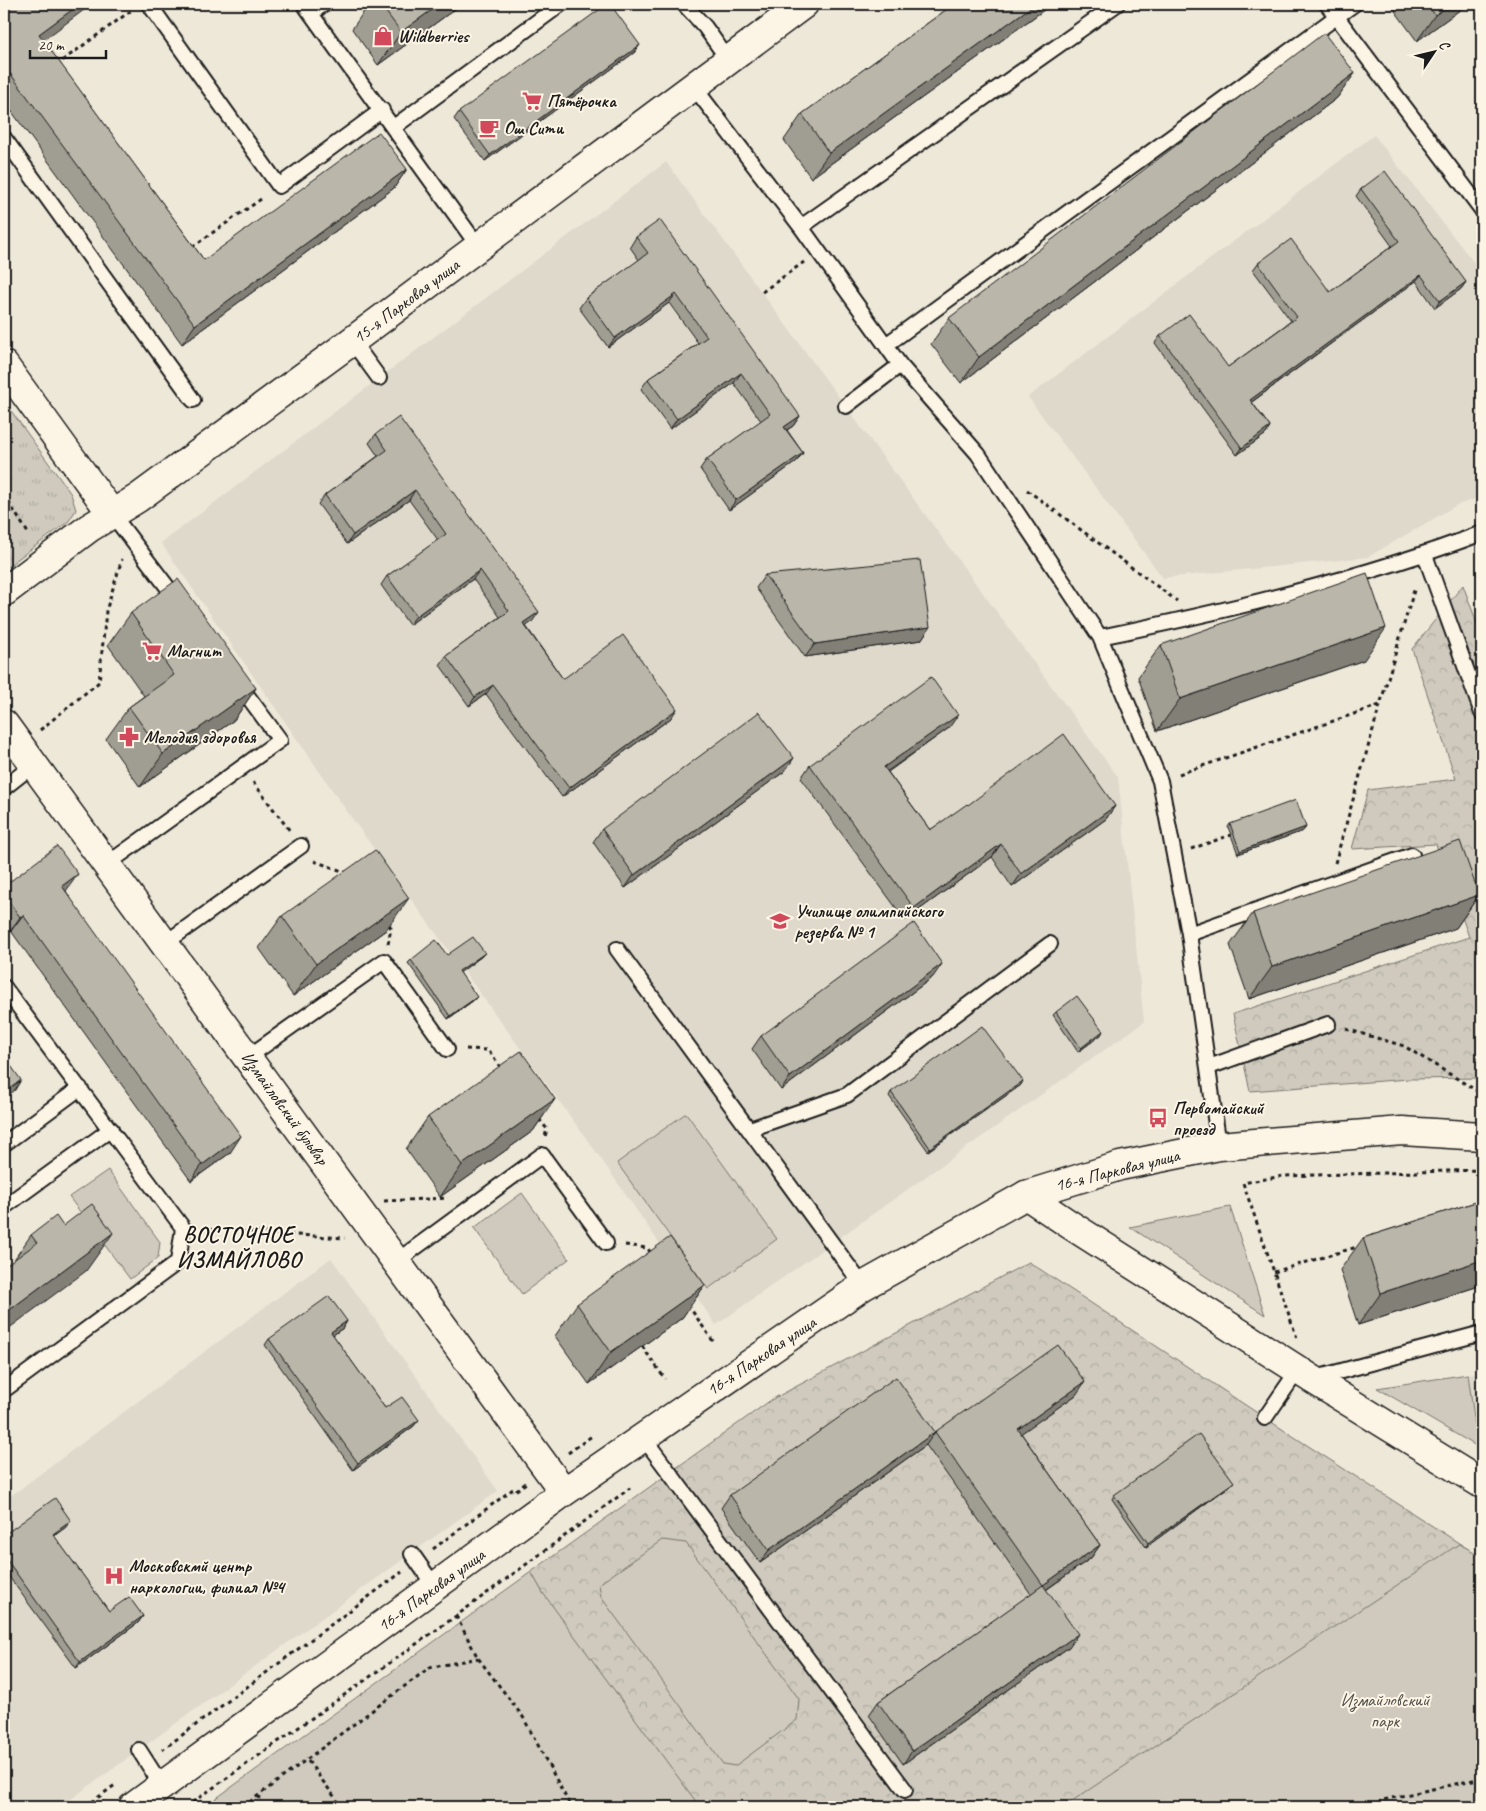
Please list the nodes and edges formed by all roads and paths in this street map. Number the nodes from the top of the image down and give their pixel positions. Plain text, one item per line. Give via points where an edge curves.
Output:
1 (150, 4) edge
2 (324, 4) edge
3 (561, 4) edge
4 (684, 4) edge
5 (804, 4) edge
6 (1117, 4) edge
7 (1327, 4) edge
8 (1354, 4) edge
9 (308, 8) edge
10 (133, 9) dead end
11 (1336, 16) junction
12 (729, 61) junction
13 (65, 71) edge
14 (694, 87) junction
15 (382, 110) junction
16 (394, 127) junction
17 (4, 138) edge
18 (279, 186) junction
19 (1480, 202) edge
20 (801, 227) junction
21 (187, 240) edge
22 (478, 246) junction
23 (818, 251) junction
24 (762, 292) dead end
25 (352, 341) junction
26 (886, 345) junction
27 (4, 365) edge
28 (900, 365) junction
29 (379, 378) dead end
30 (193, 400) dead end
31 (846, 406) dead end
32 (1026, 489) dead end
33 (4, 495) edge
34 (112, 514) junction
35 (28, 533) dead end
36 (1482, 533) edge
37 (129, 535) junction
38 (1425, 555) junction
39 (4, 592) edge
40 (183, 609) edge
41 (1199, 617) junction
42 (1100, 637) junction
43 (229, 671) edge
44 (1380, 704) junction
45 (1482, 713) edge
46 (4, 724) edge
47 (38, 732) dead end
48 (33, 765) junction
49 (242, 768) junction
50 (1160, 781) junction
51 (4, 788) edge
52 (1231, 835) edge
53 (301, 846) junction
54 (1412, 855) dead end
55 (1174, 856) junction
56 (106, 865) junction
57 (355, 876) edge
58 (1328, 885) junction
59 (386, 920) edge
60 (1189, 934) junction
61 (164, 944) junction
62 (1050, 944) dead end
63 (617, 949) dead end
64 (384, 961) junction
65 (4, 987) edge
66 (1328, 1024) joint
67 (447, 1049) joint
68 (248, 1057) junction
69 (1209, 1067) junction
70 (506, 1074) edge
71 (80, 1088) junction
72 (1482, 1094) edge
73 (535, 1114) edge
74 (111, 1129) junction
75 (750, 1129) junction
76 (1482, 1136) edge
77 (4, 1144) edge
78 (1219, 1146) junction
79 (542, 1155) junction
80 (1482, 1170) edge
81 (1026, 1195) junction
82 (485, 1197) junction
83 (381, 1201) dead end
84 (4, 1207) edge
85 (183, 1228) junction
86 (346, 1238) dead end
87 (606, 1243) joint
88 (1369, 1244) edge
89 (397, 1261) junction
90 (658, 1264) edge
91 (1274, 1272) junction
92 (863, 1286) junction
93 (687, 1304) edge
94 (1482, 1333) edge
95 (715, 1344) dead end
96 (642, 1346) edge
97 (1305, 1374) junction
98 (666, 1379) dead end
99 (4, 1390) edge
100 (1265, 1418) dead end
101 (643, 1437) junction
102 (1482, 1484) edge
103 (630, 1488) dead end
104 (514, 1490) dead end
105 (564, 1492) junction
106 (414, 1558) junction
107 (435, 1587) junction
108 (456, 1616) junction
109 (478, 1658) junction
110 (143, 1756) junction
111 (308, 1761) junction
112 (1482, 1778) edge
113 (162, 1786) junction
114 (905, 1790) dead end
115 (260, 1795) junction
116 (85, 1807) edge
117 (133, 1807) edge
118 (186, 1807) edge
119 (243, 1807) edge
120 (258, 1807) edge
121 (342, 1807) edge
122 (571, 1807) edge
123 (1370, 1807) edge

1 - 18 lane
2 - 9 lane
3 - 16 lane
4 - 12 lane
5 - 12 street, 15-я Парковая улица
6 - 20 lane
7 - 11 lane
8 - 11 lane
9 - 15 lane
10 - 13 path via 59,62
11 - 19 lane
11 - 26 lane
12 - 14 street, 15-я Парковая улица
14 - 20 lane
14 - 22 street, 15-я Парковая улица
15 - 16 lane
15 - 18 lane
16 - 22 lane
17 - 30 lane
18 - 21 path via 193,248
20 - 23 lane
22 - 25 street, 15-я Парковая улица
23 - 24 path
23 - 26 lane
25 - 29 lane
25 - 34 street, 15-я Парковая улица
26 - 28 lane
27 - 34 street
28 - 31 lane
28 - 42 lane via 978,454
32 - 41 path
33 - 35 path
34 - 37 lane
34 - 39 street, 15-я Парковая улица
36 - 38 lane
37 - 40 lane
37 - 47 path via 106,611 99,682
38 - 41 lane
38 - 44 path
38 - 45 lane
41 - 42 lane
42 - 50 lane
43 - 49 lane via 280,740
44 - 50 path
44 - 58 path
46 - 48 street, Измайловский бульвар
48 - 51 lane
48 - 56 street, Измайловский бульвар
49 - 53 path
49 - 56 lane
50 - 55 lane
52 - 55 path
53 - 57 path via 311,860
53 - 61 lane
54 - 58 lane
55 - 60 lane
56 - 61 street, Измайловский бульвар
58 - 60 lane
59 - 64 path via 392,928
60 - 69 lane
61 - 68 street, Измайловский бульвар
62 - 75 lane via 847,1095
63 - 75 lane
64 - 67 lane
64 - 68 lane
65 - 71 lane
66 - 69 lane
66 - 72 path via 1404,1046
67 - 70 path via 488,1050
68 - 89 street, Измайловский бульвар
69 - 78 lane
71 - 74 lane
71 - 77 lane
73 - 79 path via 546,1129
74 - 84 lane
74 - 85 lane
75 - 92 lane
76 - 78 street, 16-я Парковая улица via 1402,1131
78 - 81 street, 16-я Парковая улица via 1120,1166
79 - 82 lane
79 - 87 lane
80 - 91 path via 1282,1176 1243,1184
81 - 92 street, 16-я Парковая улица
81 - 97 street
82 - 83 path
82 - 89 lane
85 - 86 path
85 - 99 lane via 178,1262
87 - 90 path via 647,1248
88 - 91 path
89 - 105 street, Измайловский бульвар
91 - 97 path
92 - 101 street, 16-я Парковая улица
93 - 95 path
94 - 97 lane
96 - 98 path
97 - 100 lane
97 - 102 street
101 - 105 street, 16-я Парковая улица
101 - 114 lane
103 - 108 path
104 - 106 path
105 - 107 street, 16-я Парковая улица
106 - 107 lane
106 - 110 path
107 - 113 street, 16-я Парковая улица
108 - 109 path
108 - 118 path
109 - 111 path via 428,1668
109 - 122 path via 523,1717
110 - 113 lane
110 - 116 path
111 - 115 path
111 - 121 path
112 - 123 path via 1383,1800
113 - 117 street, 16-я Парковая улица
115 - 119 path
115 - 120 path

